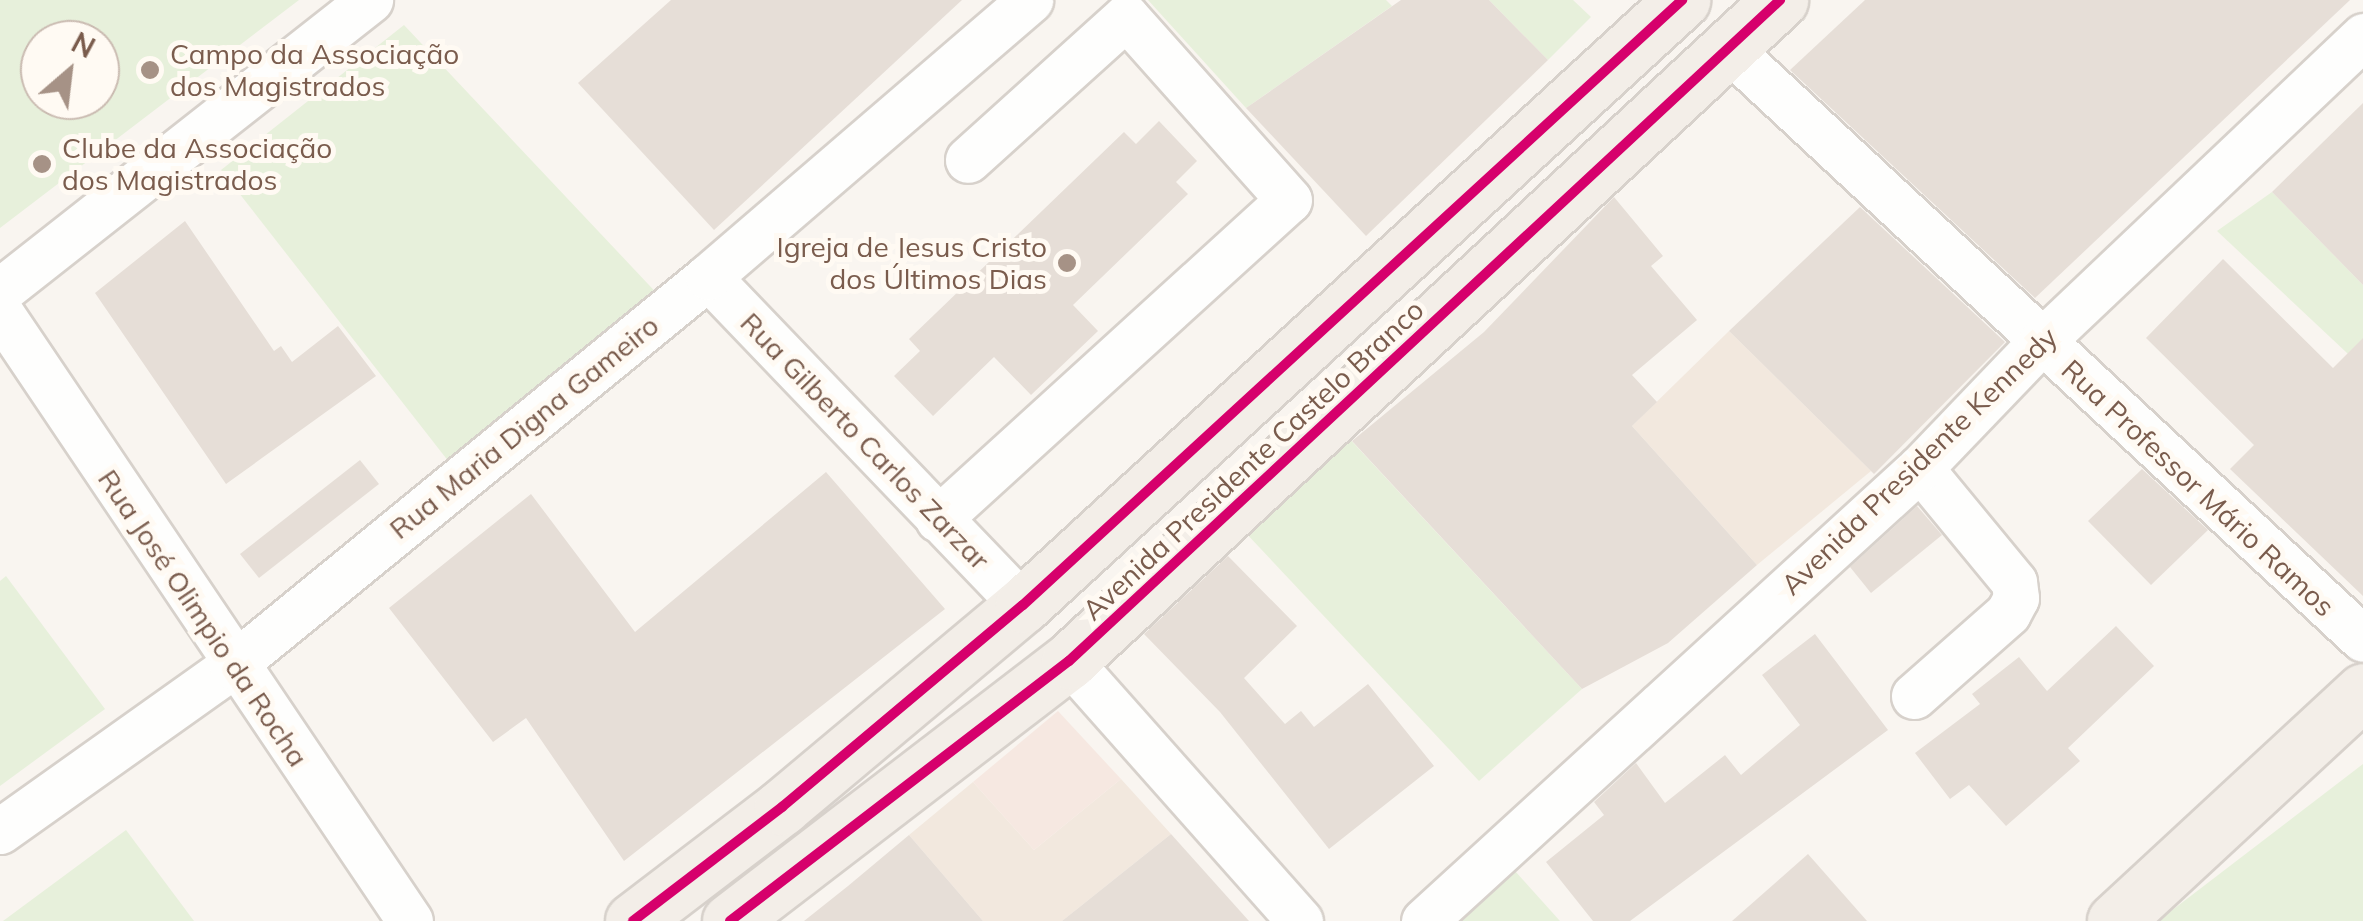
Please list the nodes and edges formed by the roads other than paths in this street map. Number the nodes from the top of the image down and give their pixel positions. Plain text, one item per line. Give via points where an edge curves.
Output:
1 (370, 0) edge
2 (1030, 0) edge
3 (1780, 0) edge
4 (1672, 3) edge
5 (2363, 36) edge
6 (1728, 48) junction
7 (968, 160) dead end
8 (708, 277) junction
9 (1374, 285) junction
10 (0, 292) edge
11 (0, 312) edge
12 (1420, 338) junction
13 (2040, 343) junction
14 (1920, 468) junction
15 (938, 518) junction
16 (1022, 606) junction
17 (2363, 639) edge
18 (1069, 661) junction
19 (232, 666) junction
20 (2363, 691) edge
21 (1914, 696) dead end
22 (0, 831) edge
23 (410, 921) edge
24 (632, 921) edge
25 (730, 921) edge
26 (1300, 921) edge
27 (1424, 921) edge
28 (2115, 921) edge

1 - 10 street
2 - 8 street, Rua Maria Digna Gameiro
3 - 6 main road, Avenida Presidente Castelo Branco
4 - 9 main road, Avenida Presidente Castelo Branco
5 - 13 street, Avenida Presidente Kennedy
6 - 12 main road, Avenida Presidente Castelo Branco
6 - 13 street, Rua Professor Mário Ramos
7 - 15 street via 1126,17 1289,200
8 - 15 street, Rua Gilberto Carlos Zarzar
8 - 19 street, Rua Maria Digna Gameiro
9 - 12 main road
9 - 16 main road, Avenida Presidente Castelo Branco
11 - 19 street, Rua José Olimpio da Rocha
12 - 18 main road, Avenida Presidente Castelo Branco
13 - 14 street, Avenida Presidente Kennedy
13 - 17 street, Rua Professor Mário Ramos
14 - 21 street via 2014,582 2016,598 2008,614
14 - 27 street, Avenida Presidente Kennedy
15 - 16 street, Rua Gilberto Carlos Zarzar
16 - 24 main road, Avenida Presidente Castelo Branco via 782,807
18 - 25 main road, Avenida Presidente Castelo Branco
18 - 26 street
19 - 22 street, Rua Maria Digna Gameiro
19 - 23 street, Rua José Olimpio da Rocha
20 - 28 main road

